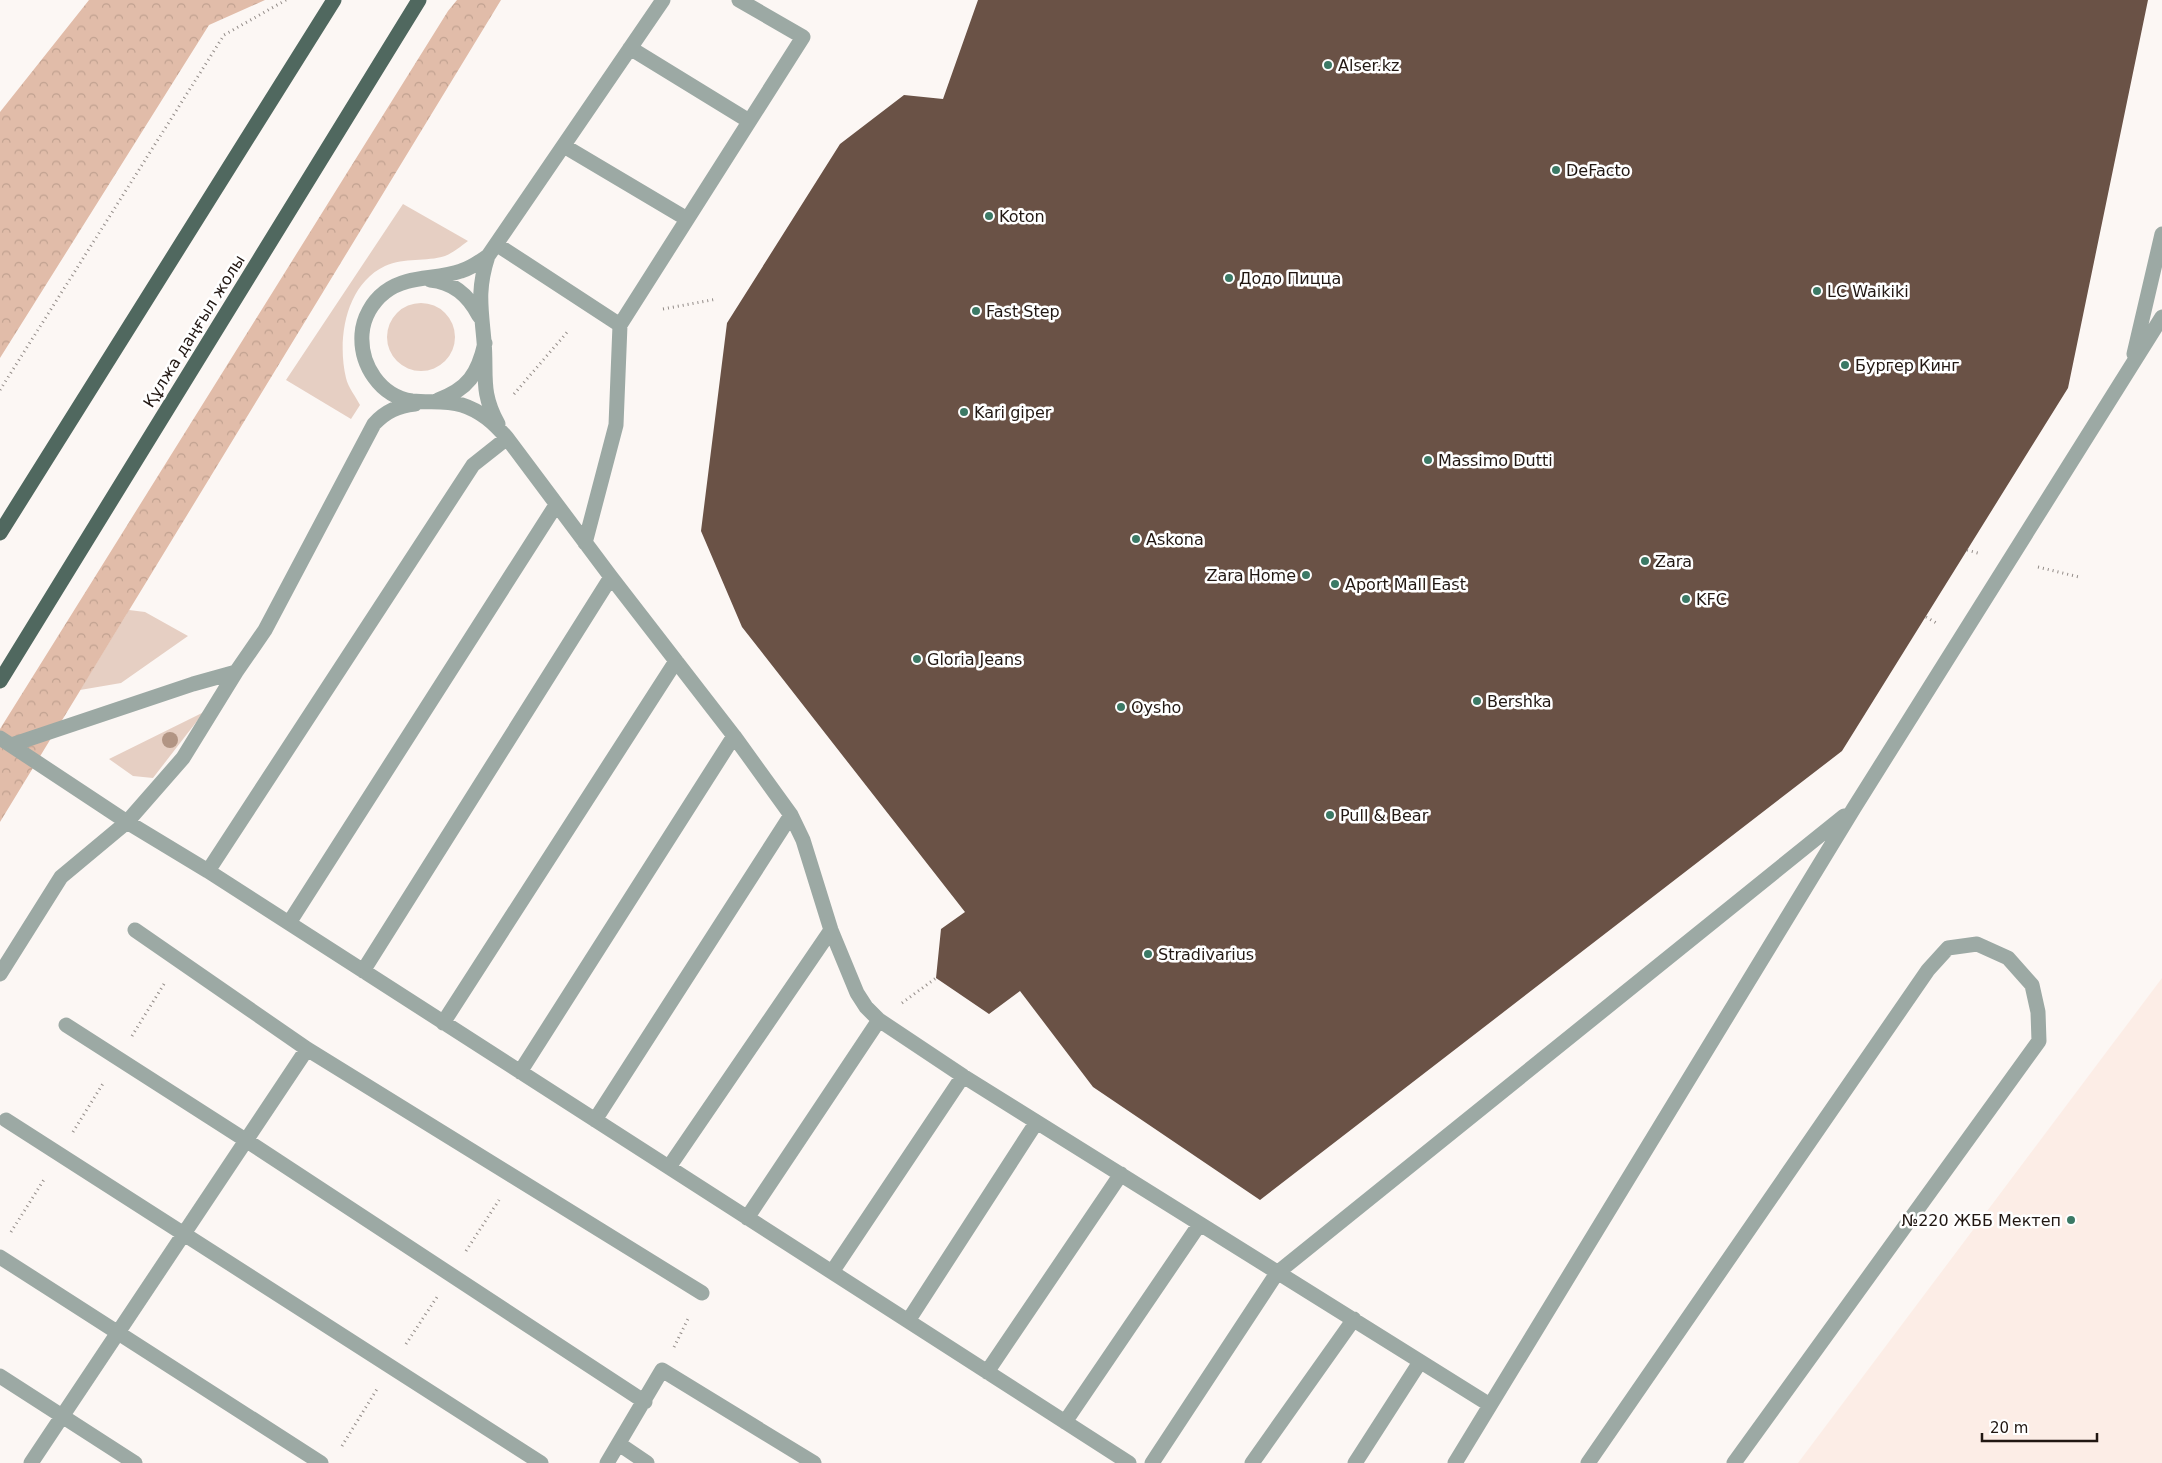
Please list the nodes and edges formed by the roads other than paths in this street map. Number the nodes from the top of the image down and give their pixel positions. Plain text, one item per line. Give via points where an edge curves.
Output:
1 (334, 0) edge
2 (419, 0) edge
3 (663, 0) edge
4 (739, 0) edge
5 (630, 48) junction
6 (749, 122) junction
7 (564, 146) junction
8 (687, 219) junction
9 (2162, 234) edge
10 (492, 250) junction
11 (419, 279) junction
12 (2162, 317) edge
13 (482, 322) junction
14 (620, 325) junction
15 (485, 343) junction
16 (2131, 366) junction
17 (432, 402) junction
18 (507, 438) junction
19 (556, 505) junction
20 (0, 533) edge
21 (585, 543) junction
22 (611, 577) junction
23 (676, 661) junction
24 (236, 672) junction
25 (0, 681) edge
26 (734, 736) junction
27 (6, 742) edge
28 (1854, 808) junction
29 (791, 815) junction
30 (127, 822) junction
31 (208, 871) junction
32 (289, 924) junction
33 (135, 930) dead end
34 (832, 930) junction
35 (363, 971) junction
36 (0, 974) edge
37 (879, 1020) junction
38 (443, 1023) junction
39 (66, 1025) dead end
40 (307, 1050) junction
41 (520, 1072) junction
42 (963, 1076) junction
43 (6, 1120) dead end
44 (595, 1120) junction
45 (1036, 1123) junction
46 (247, 1140) junction
47 (669, 1167) junction
48 (1120, 1174) junction
49 (747, 1218) junction
50 (1199, 1224) junction
51 (184, 1234) junction
52 (0, 1256) edge
53 (832, 1272) junction
54 (1277, 1273) junction
55 (702, 1293) road end
56 (1354, 1319) junction
57 (908, 1321) junction
58 (118, 1333) junction
59 (1420, 1362) junction
60 (987, 1372) junction
61 (0, 1376) edge
62 (645, 1402) junction
63 (1490, 1405) junction
64 (63, 1416) junction
65 (1065, 1422) junction
66 (619, 1444) junction
67 (31, 1463) edge
68 (135, 1463) edge
69 (321, 1463) edge
70 (541, 1463) edge
71 (607, 1463) edge
72 (647, 1463) edge
73 (814, 1463) edge
74 (1129, 1463) edge
75 (1152, 1463) edge
76 (1252, 1463) edge
77 (1355, 1463) edge
78 (1455, 1463) edge
79 (1588, 1463) edge
80 (1734, 1463) edge

1 - 20 main road
2 - 25 main road, Құлжа даңғыл жолы
3 - 5 lane
4 - 6 lane via 803,37
5 - 6 lane
5 - 7 lane
6 - 8 lane
7 - 8 lane
7 - 10 lane
8 - 14 lane
9 - 16 lane
10 - 11 lane via 461,271
10 - 13 lane via 480,285
10 - 14 lane
11 - 13 lane via 439,281 457,288 472,303
11 - 17 lane via 400,282 370,307 362,325 361,345 366,364 376,380 391,393 411,401
12 - 16 lane
13 - 15 lane
14 - 21 lane via 616,425
15 - 17 lane via 481,363 469,381 452,394
15 - 18 lane via 484,383 490,410
16 - 28 lane
17 - 18 lane via 471,408
17 - 24 lane via 401,405 381,416 374,424 265,630
18 - 19 lane
18 - 31 lane via 473,464
19 - 21 lane
19 - 32 lane
21 - 22 lane
22 - 23 lane
22 - 35 lane
23 - 26 lane
23 - 38 lane
24 - 27 lane
24 - 30 lane via 183,758
26 - 29 lane
26 - 41 lane
27 - 30 lane
28 - 54 lane
28 - 63 lane
29 - 34 lane via 803,840
29 - 44 lane
30 - 31 lane
30 - 36 lane via 61,877
31 - 32 lane
32 - 35 lane
33 - 40 lane
34 - 37 lane via 858,994 866,1008
34 - 47 lane
35 - 38 lane
37 - 42 lane
37 - 49 lane
38 - 41 lane
39 - 46 lane
40 - 46 lane
40 - 55 lane
41 - 44 lane
42 - 45 lane
42 - 53 lane
43 - 51 lane
44 - 47 lane
45 - 48 lane
45 - 57 lane
46 - 51 lane
46 - 62 lane
47 - 49 lane
48 - 50 lane
48 - 60 lane
49 - 53 lane
50 - 54 lane
50 - 65 lane
51 - 58 lane
51 - 70 lane
52 - 58 lane
53 - 57 lane
54 - 56 lane
54 - 75 lane
56 - 59 lane
56 - 76 lane
57 - 60 lane
58 - 64 lane
58 - 69 lane
59 - 63 lane
59 - 77 lane
60 - 65 lane
61 - 64 lane
62 - 66 lane
62 - 73 lane via 662,1370
63 - 78 lane
64 - 67 lane
64 - 68 lane
65 - 74 lane
66 - 71 lane
66 - 72 lane
79 - 80 lane via 1928,970 1948,948 1977,944 2008,958 2032,985 2038,1012 2039,1041

